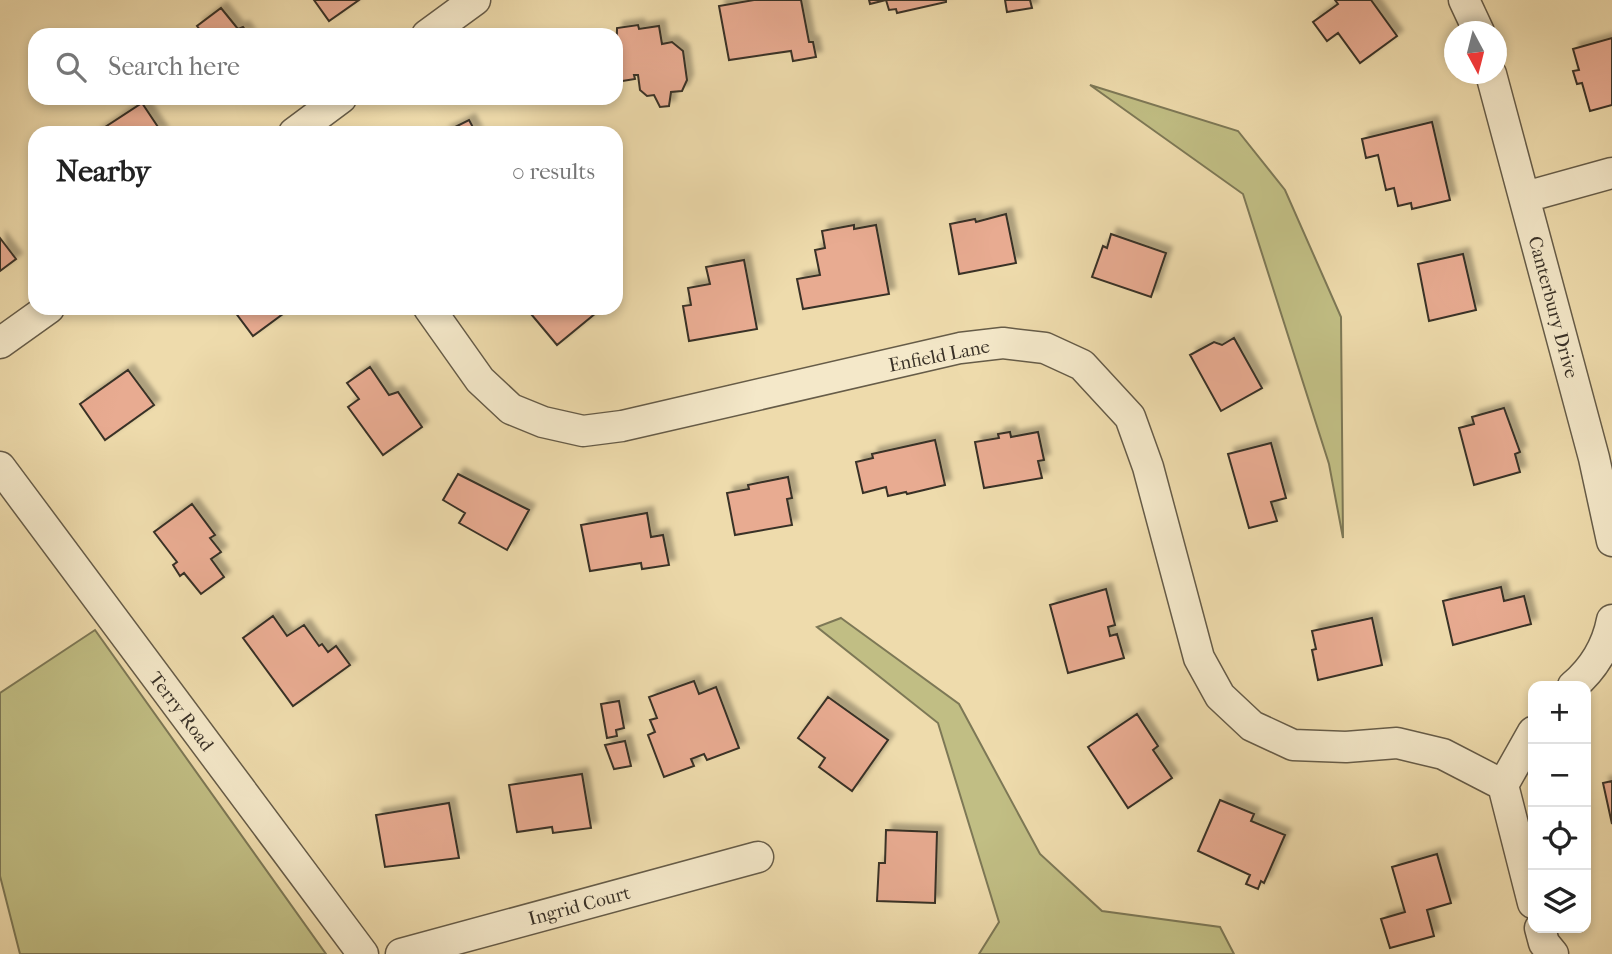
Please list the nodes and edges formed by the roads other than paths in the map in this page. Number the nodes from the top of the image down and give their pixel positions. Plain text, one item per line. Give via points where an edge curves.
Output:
1 (475, 0) edge
2 (1464, 0) edge
3 (1474, 21) edge
4 (437, 28) edge
5 (1494, 84) edge
6 (332, 105) edge
7 (304, 126) edge
8 (1612, 173) edge
9 (1525, 197) junction
10 (39, 315) edge
11 (434, 315) edge
12 (0, 343) edge
13 (0, 467) edge
14 (1612, 541) edge
15 (1612, 620) edge
16 (1578, 681) edge
17 (1528, 741) edge
18 (1503, 785) junction
19 (758, 857) dead end
20 (1528, 883) edge
21 (1541, 933) edge
22 (363, 954) edge
23 (401, 954) edge
24 (1553, 954) edge

1 - 4 street
2 - 3 street
5 - 9 street, Canterbury Drive
6 - 7 street
8 - 9 street
9 - 14 street, Canterbury Drive
10 - 12 street
11 - 18 street, Enfield Lane via 480,380 511,409 583,431 622,426 960,348 1003,343 1045,348 1082,365 1130,418 1148,467 1199,657 1220,695 1252,726 1293,745 1397,743 1443,754
13 - 22 street, Terry Road
15 - 16 street via 1609,637
17 - 18 street
18 - 20 street
19 - 23 street, Ingrid Court
21 - 24 street

